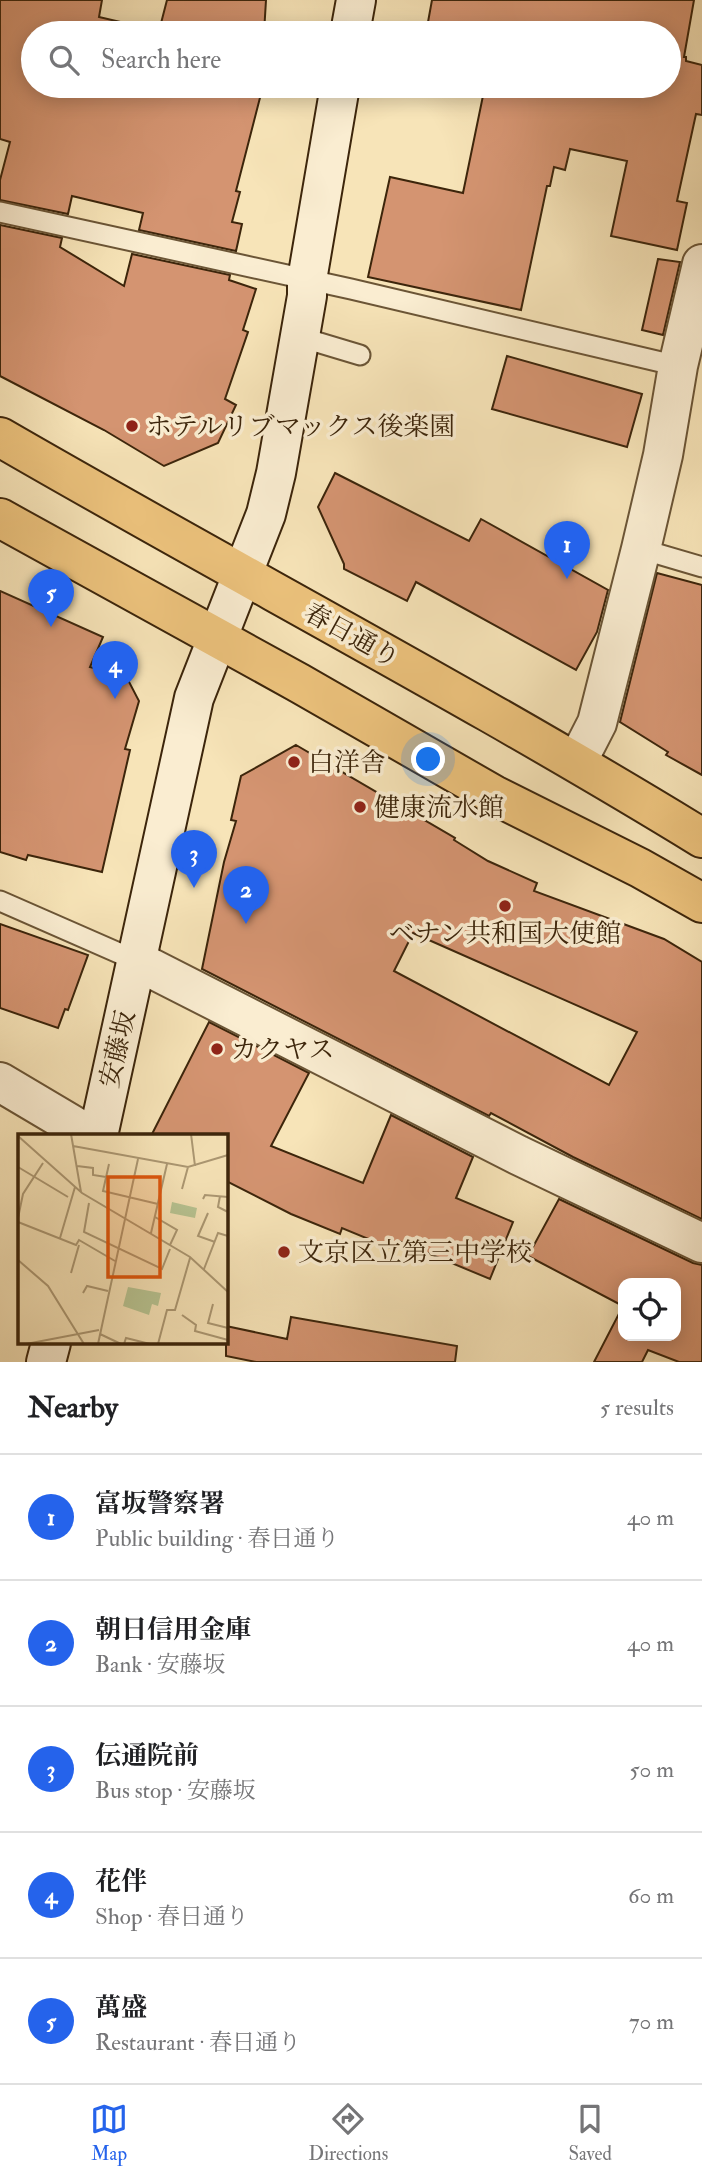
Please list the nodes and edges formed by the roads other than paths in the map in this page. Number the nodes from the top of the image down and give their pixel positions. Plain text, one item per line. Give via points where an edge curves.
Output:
1 (356, 0) edge
2 (352, 21) edge
3 (338, 98) edge
4 (0, 212) edge
5 (702, 264) edge
6 (307, 280) junction
7 (300, 337) junction
8 (360, 355) dead end
9 (678, 366) junction
10 (0, 436) edge
11 (0, 518) edge
12 (641, 549) junction
13 (702, 567) edge
14 (243, 574) junction
15 (218, 639) junction
16 (577, 762) junction
17 (702, 838) edge
18 (0, 901) edge
19 (702, 903) edge
20 (137, 961) junction
21 (0, 1082) edge
22 (88, 1134) edge
23 (98, 1134) edge
24 (702, 1243) edge
25 (51, 1344) edge
26 (46, 1362) edge

1 - 2 street
3 - 6 street, 安藤坂
4 - 6 lane
5 - 9 street
6 - 7 street, 安藤坂
6 - 9 lane
7 - 8 lane
7 - 14 street, 安藤坂 via 276,473
9 - 12 street
10 - 14 highway, 春日通り
11 - 15 highway
12 - 13 lane
12 - 16 street via 597,723
14 - 15 street, 安藤坂
14 - 16 highway, 春日通り
15 - 19 highway via 494,795
15 - 20 street, 安藤坂 via 194,698
16 - 17 highway, 春日通り
18 - 20 lane
20 - 23 street, 安藤坂
20 - 24 street
21 - 22 street
25 - 26 street

